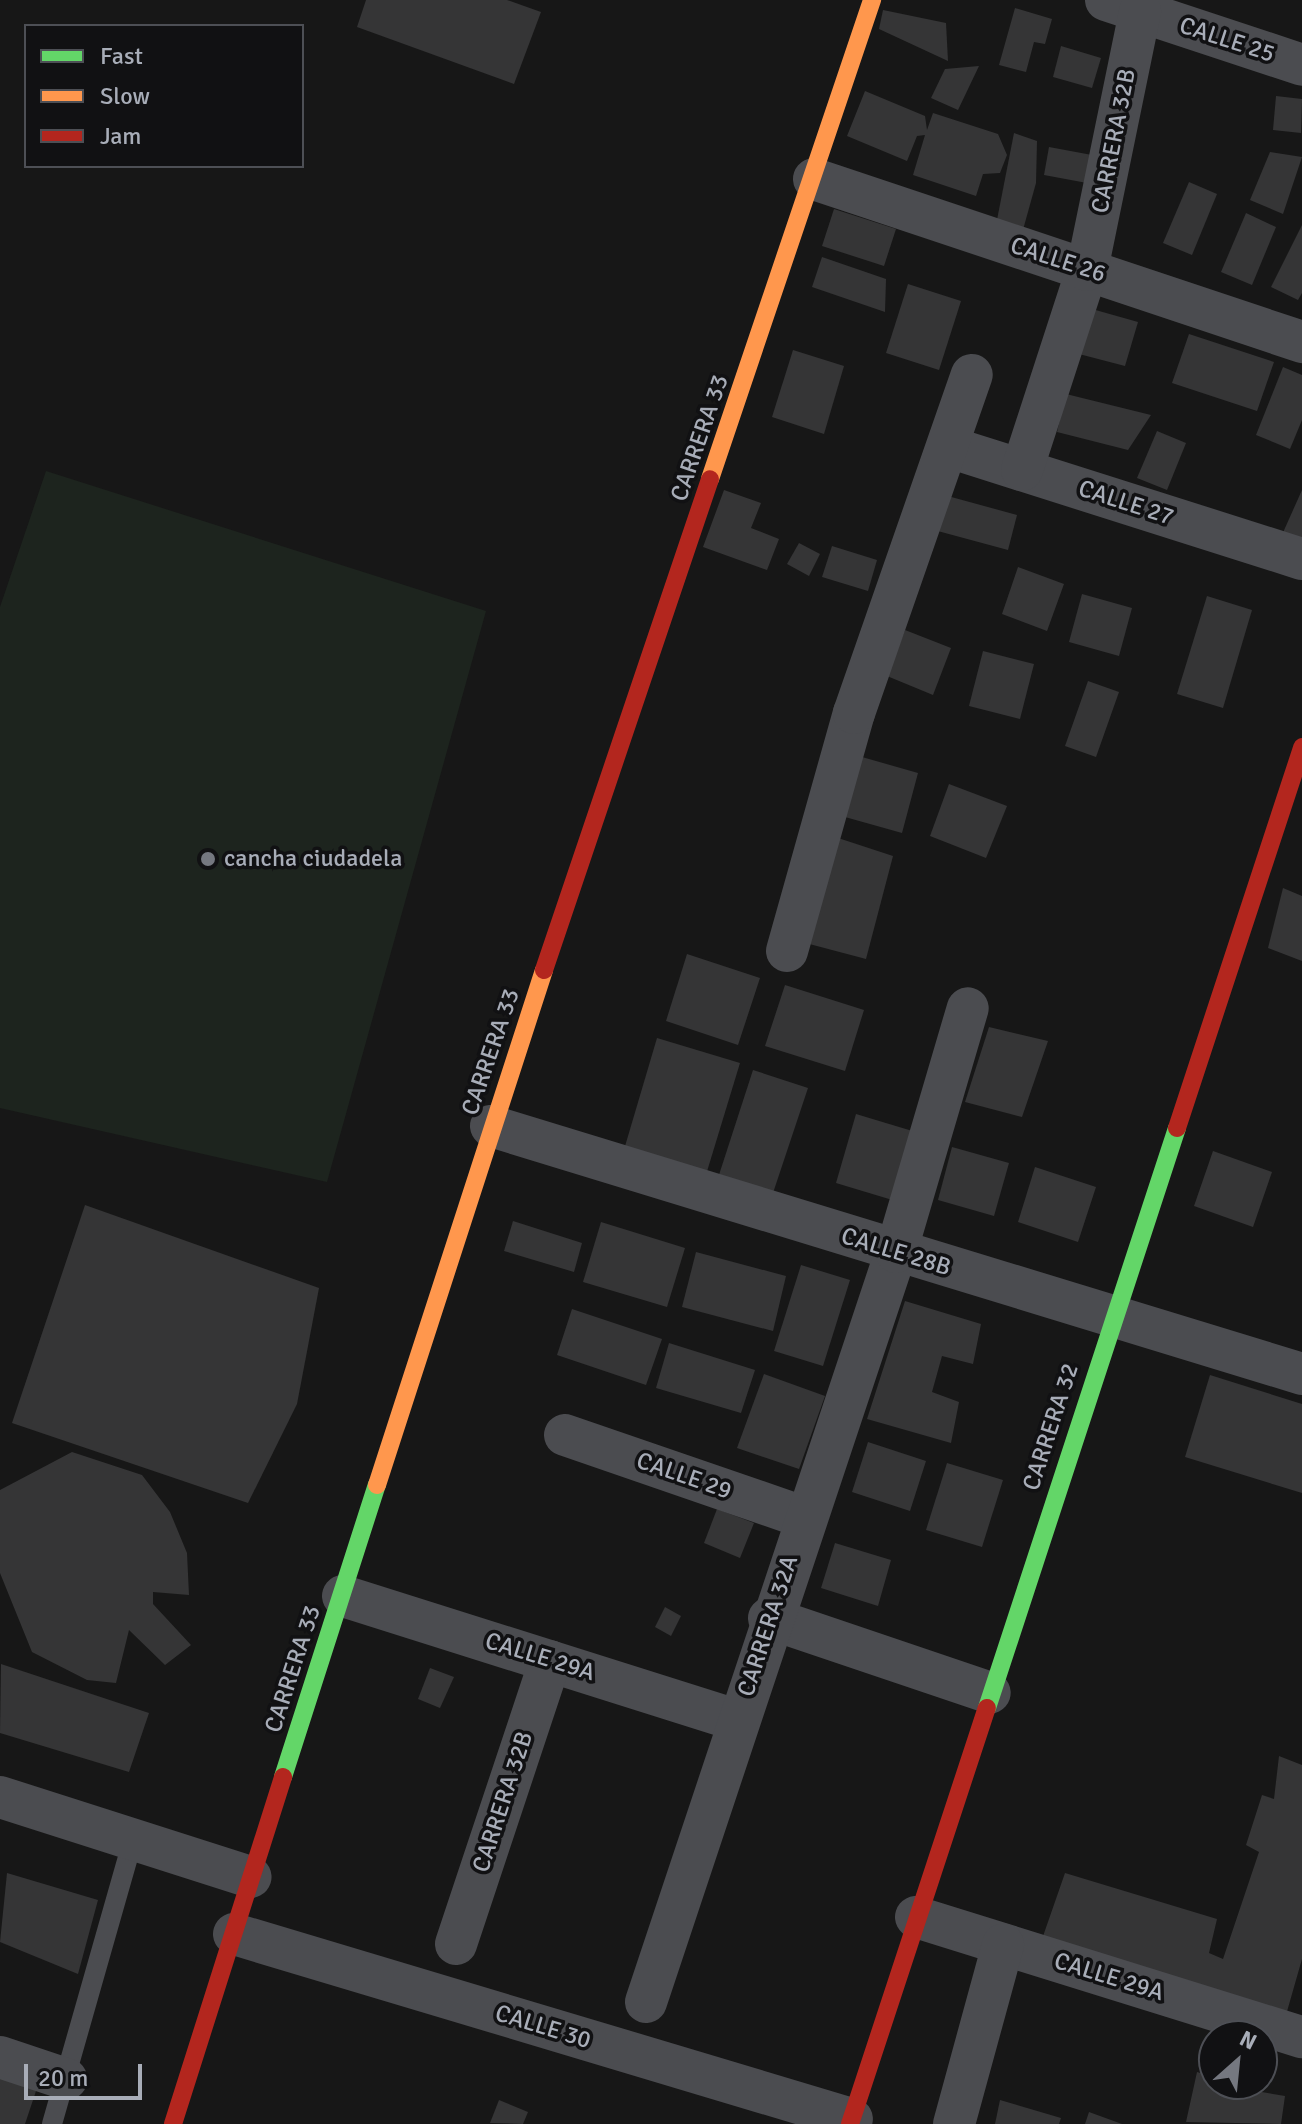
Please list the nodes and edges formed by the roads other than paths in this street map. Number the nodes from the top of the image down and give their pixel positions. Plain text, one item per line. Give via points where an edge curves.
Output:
1 (872, 0) edge
2 (1123, 6) edge
3 (1302, 65) edge
4 (814, 179) junction
5 (1087, 270) junction
6 (1302, 342) edge
7 (972, 375) dead end
8 (949, 447) junction
9 (1022, 470) junction
10 (1302, 559) edge
11 (1302, 747) edge
12 (787, 951) dead end
13 (968, 1008) dead end
14 (491, 1126) junction
15 (896, 1252) junction
16 (1111, 1320) junction
17 (1302, 1374) edge
18 (565, 1435) dead end
19 (803, 1517) junction
20 (343, 1596) junction
21 (769, 1618) junction
22 (550, 1661) junction
23 (990, 1693) junction
24 (737, 1720) junction
25 (0, 1797) edge
26 (133, 1839) junction
27 (251, 1877) junction
28 (916, 1917) junction
29 (234, 1934) junction
30 (456, 1944) dead end
31 (1003, 1945) junction
32 (646, 2002) dead end
33 (1302, 2037) edge
34 (0, 2057) edge
35 (66, 2079) junction
36 (851, 2122) edge
37 (52, 2124) edge
38 (173, 2124) edge
39 (954, 2124) edge

1 - 4 street, CARRERA 33
2 - 3 street, CALLE 25
2 - 5 street, CARRERA 32B
4 - 5 street, CALLE 26
4 - 14 street, CARRERA 33
5 - 6 street, CALLE 26
5 - 9 street, CARRERA 32B
7 - 8 street
8 - 9 street, CALLE 27
8 - 12 street via 854,713
9 - 10 street, CALLE 27
11 - 16 street, CARRERA 32
13 - 15 street, CARRERA 32A
14 - 15 street, CALLE 28B
14 - 20 street, CARRERA 33
15 - 16 street, CALLE 28B
15 - 19 street, CARRERA 32A
16 - 17 street, CALLE 28B
16 - 23 street, CARRERA 32
18 - 19 street, CALLE 29
19 - 21 street, CARRERA 32A
20 - 22 street, CALLE 29A
20 - 27 street, CARRERA 33
21 - 23 street
21 - 24 street, CARRERA 32A
22 - 24 street, CALLE 29A
22 - 30 street, CARRERA 32B
23 - 28 street, CARRERA 32
24 - 32 street, CARRERA 32A
25 - 26 street
26 - 27 street
26 - 35 lane
27 - 29 street, CARRERA 33
28 - 31 street, CALLE 29A
28 - 36 street, CARRERA 32
29 - 36 street, CALLE 30
29 - 38 street, CARRERA 33
31 - 33 street, CALLE 29A
31 - 39 street
34 - 35 street
35 - 37 lane

